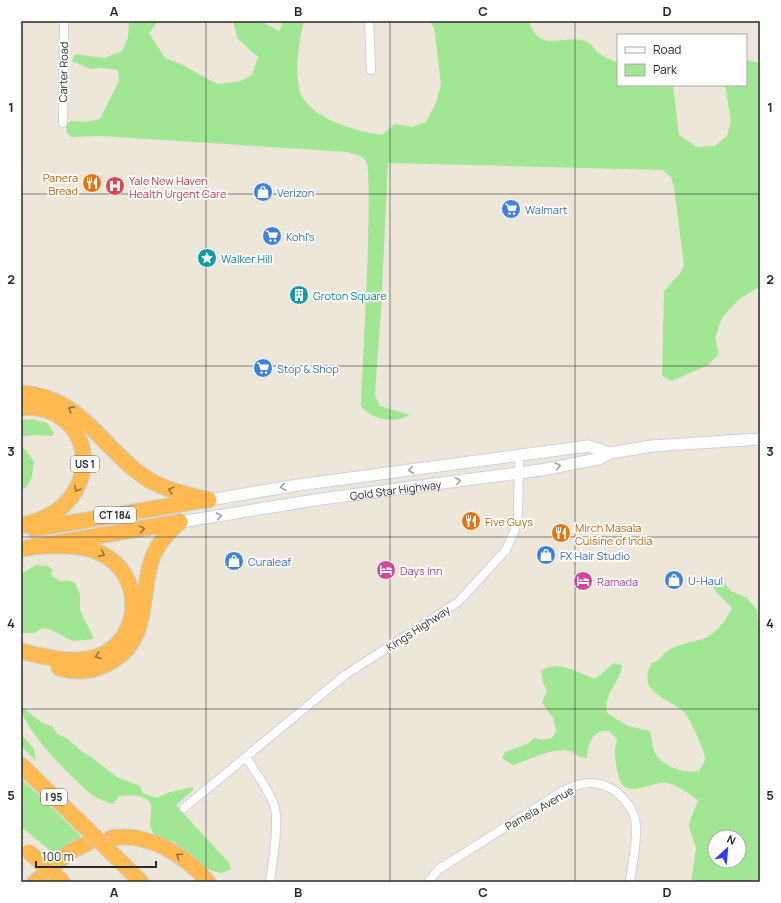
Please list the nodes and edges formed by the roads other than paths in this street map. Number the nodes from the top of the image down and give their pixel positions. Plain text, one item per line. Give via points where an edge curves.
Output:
1 (64, 21) edge
2 (369, 21) edge
3 (371, 70) dead end
4 (63, 123) dead end
5 (21, 393) edge
6 (21, 408) edge
7 (760, 439) edge
8 (610, 453) junction
9 (519, 455) junction
10 (520, 473) junction
11 (209, 500) junction
12 (180, 522) junction
13 (21, 526) edge
14 (21, 531) edge
15 (28, 548) edge
16 (26, 652) edge
17 (246, 757) junction
18 (21, 765) edge
19 (184, 808) dead end
20 (88, 836) junction
21 (111, 838) dead end
22 (25, 848) edge
23 (56, 863) dead end
24 (63, 882) edge
25 (141, 882) edge
26 (208, 882) edge
27 (270, 882) edge
28 (428, 882) edge
29 (630, 882) edge

1 - 4 street, Carter Road
2 - 3 street
11 -> 5 highway via 151,481 128,464 73,410 51,398
6 -> 13 highway, US 1 via 44,409 65,420 78,436 84,451 85,463 80,482 66,503 46,517
7 - 8 main road, Gold Star Highway / CT 184 via 652,446
8 - 9 main road, Gold Star Highway / CT 184 via 588,446
10 -> 8 main road, Gold Star Highway / CT 184 via 598,459
9 - 10 street, Kings Highway
9 -> 11 main road, Gold Star Highway / CT 184 via 298,485
12 -> 10 main road, Gold Star Highway / CT 184 via 321,499
10 - 17 street, Kings Highway via 518,516 512,538 506,550 458,602 345,675
11 - 14 highway, CT 184
15 -> 12 highway, CT 184
12 - 16 highway via 165,537 154,555 140,625 120,656 98,668 79,671 55,667
15 -> 16 highway via 82,548 109,558 128,580 133,592 133,606 130,624 123,637 100,656 72,661
17 - 19 street, Kings Highway
17 - 27 street via 275,806
18 - 20 highway, I 95
20 - 23 highway
20 - 25 highway, I 95, bridge
26 -> 21 highway via 182,858 164,847 134,838
22 - 24 highway, bridge
28 - 29 street, Pamela Avenue via 438,869 563,791 572,787 599,784 613,790 626,801 633,812 636,827

